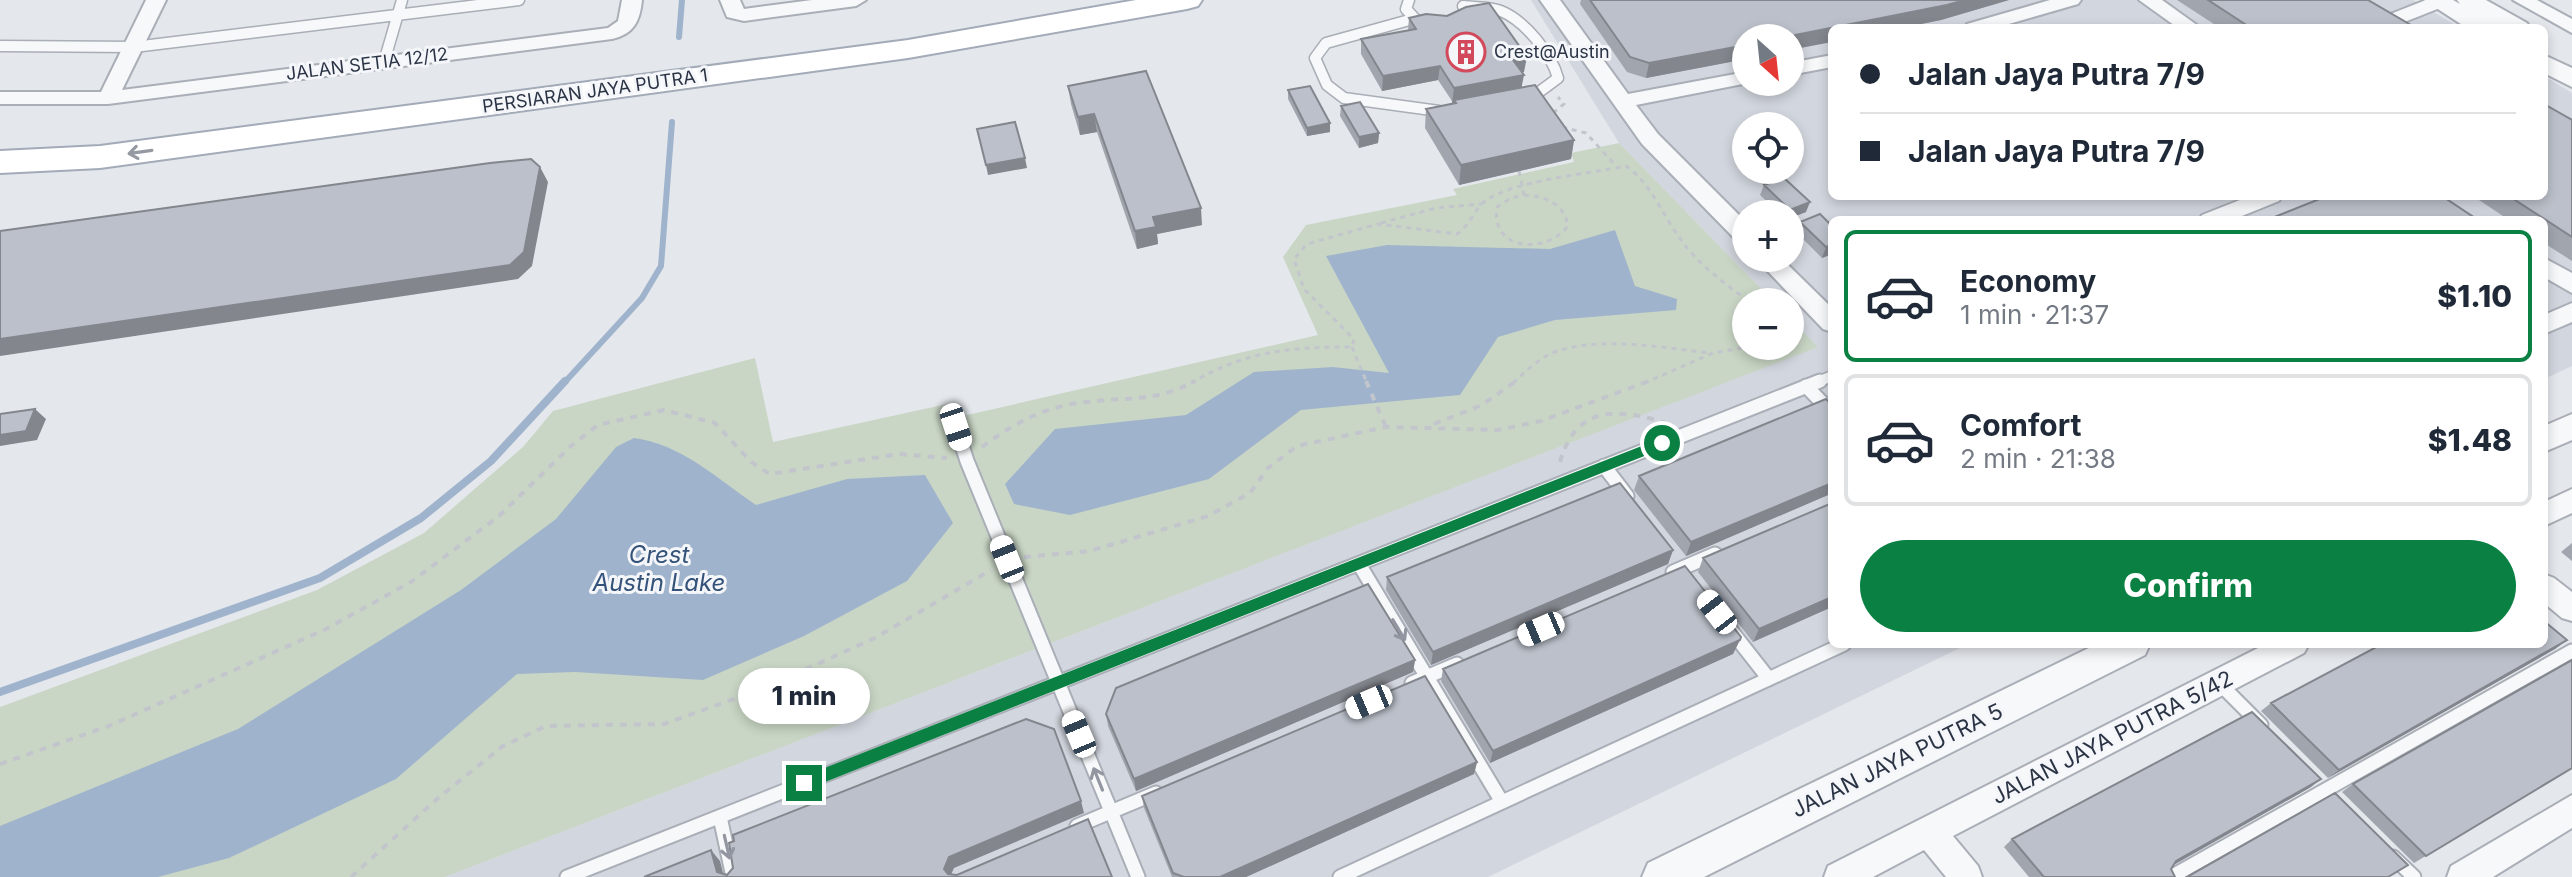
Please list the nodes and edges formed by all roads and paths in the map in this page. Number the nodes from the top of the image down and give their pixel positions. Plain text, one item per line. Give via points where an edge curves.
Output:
1 (156, 0) edge
2 (402, 0) edge
3 (519, 0) edge
4 (632, 0) edge
5 (856, 0) edge
6 (1085, 0) edge
7 (1187, 0) edge
8 (1409, 0) edge
9 (1550, 0) edge
10 (2071, 0) edge
11 (2149, 0) edge
12 (2414, 0) edge
13 (2469, 0) edge
14 (2523, 0) edge
15 (2439, 1) edge
16 (732, 7) edge
17 (1460, 8) edge
18 (398, 15) junction
19 (1413, 19) junction
20 (2396, 19) edge
21 (1988, 24) edge
22 (2185, 24) edge
23 (2477, 24) edge
24 (2511, 24) edge
25 (1429, 25) edge
26 (2572, 27) edge
27 (2548, 45) edge
28 (0, 46) edge
29 (134, 47) junction
30 (2572, 58) edge
31 (384, 62) junction
32 (1828, 62) edge
33 (2548, 65) edge
34 (1804, 66) edge
35 (2572, 79) edge
36 (1732, 81) edge
37 (1549, 87) junction
38 (0, 98) edge
39 (108, 98) junction
40 (1510, 100) edge
41 (1623, 101) junction
42 (1454, 111) edge
43 (1547, 117) edge
44 (1556, 125) edge
45 (0, 136) edge
46 (0, 162) edge
47 (1616, 166) junction
48 (1519, 171) edge
49 (1522, 186) junction
50 (1524, 195) junction
51 (2261, 200) edge
52 (1481, 204) junction
53 (2220, 216) edge
54 (1732, 222) edge
55 (1378, 224) junction
56 (2548, 269) edge
57 (1781, 272) edge
58 (2572, 285) edge
59 (1732, 289) edge
60 (2572, 312) edge
61 (1828, 319) edge
62 (2548, 323) edge
63 (1352, 347) junction
64 (1713, 353) dead end
65 (1828, 378) edge
66 (1806, 386) junction
67 (1586, 404) dead end
68 (1828, 409) edge
69 (1594, 414) junction
70 (1429, 426) dead end
71 (2572, 426) edge
72 (956, 427) dead end
73 (1386, 427) dead end
74 (1691, 432) junction
75 (2548, 438) edge
76 (967, 461) junction
77 (1604, 466) junction
78 (1557, 485) junction
79 (2572, 500) edge
80 (1639, 511) edge
81 (2548, 513) edge
82 (1724, 550) edge
83 (1678, 562) junction
84 (1359, 564) junction
85 (1654, 580) edge
86 (1692, 580) edge
87 (2548, 589) edge
88 (2572, 609) edge
89 (1721, 617) edge
90 (1835, 648) edge
91 (2124, 648) edge
92 (2286, 648) edge
93 (2572, 651) edge
94 (1469, 659) edge
95 (1427, 677) junction
96 (1769, 679) junction
97 (1058, 683) junction
98 (2219, 683) junction
99 (1398, 689) edge
100 (2272, 736) edge
101 (0, 764) edge
102 (1169, 787) edge
103 (1502, 802) junction
104 (2572, 810) edge
105 (1111, 812) junction
106 (720, 817) junction
107 (1070, 830) edge
108 (1929, 831) junction
109 (2381, 844) edge
110 (567, 877) edge
111 (733, 877) edge
112 (1138, 877) edge
113 (1340, 877) edge
114 (1662, 877) edge
115 (1840, 877) edge
116 (1966, 877) edge
117 (2171, 877) edge
118 (2414, 877) edge
119 (2463, 877) edge

1 - 29 street
2 - 18 lane
3 - 18 lane
4 - 31 street, JALAN SETIA 12/12 via 624,29 612,33
5 - 16 street via 744,15
6 - 45 main road, PERSIARAN JAYA PUTRA 1 via 884,34 85,136
7 -> 46 main road, PERSIARAN JAYA PUTRA 1 via 892,51 100,157
8 - 19 lane via 1406,9
9 - 41 street
10 - 21 street
11 - 22 street
12 - 20 street
13 - 24 street
14 - 26 street
15 - 20 street
15 - 23 street
17 - 37 lane via 1501,11 1521,25 1557,70 1558,78
18 - 29 lane
18 - 31 lane
19 - 25 lane
19 - 42 lane via 1326,43 1315,58 1327,85 1344,98
27 - 30 street
28 - 29 lane
29 - 39 street
31 - 39 street, JALAN SETIA 12/12
32 - 34 street
33 - 35 street
36 - 41 street
37 - 40 lane
37 - 43 path via 1564,104
38 - 39 street, JALAN SETIA 12/12
41 - 54 street via 1650,139
44 - 47 path via 1586,133
47 - 49 path
47 - 59 path via 1638,174 1682,242
48 - 49 path
49 - 50 path
49 - 52 path
50 - 50 path via 1551,200 1564,211 1568,226 1560,238 1542,245 1520,244 1497,228 1497,207
51 - 53 street
52 - 55 path via 1436,208
52 - 55 path via 1470,225 1457,234
55 - 63 path via 1307,244 1294,259 1304,289 1354,339
56 - 58 street
57 - 61 street
60 - 62 street
63 - 73 path
63 - 76 path via 1306,346 1261,353 1229,362 1164,396 1092,401 1036,413 1011,424
64 - 70 path via 1583,346 1553,353 1468,413
65 - 66 lane
66 - 68 lane
66 - 74 lane
67 - 69 path
69 - 74 path via 1647,416
69 - 78 path via 1563,448
71 - 75 street
72 - 76 lane
74 - 77 lane
76 - 97 lane
76 - 101 path via 899,454 770,474 751,462 715,423 664,410 598,425 499,516 411,582 326,629 109,726
77 - 78 lane
77 - 80 lane
78 - 84 lane
79 - 81 street
82 - 83 lane
83 - 85 lane
83 - 86 lane
84 -> 95 lane
84 - 97 lane
87 - 88 street
89 - 96 lane
90 - 96 lane
91 - 114 street, JALAN JAYA PUTRA 5
92 - 98 street, JALAN JAYA PUTRA 5/42
93 - 117 lane
94 - 95 lane
95 - 99 lane
95 - 103 lane
96 - 103 lane
105 -> 97 lane
97 - 106 lane
98 - 100 lane
98 - 108 street, JALAN JAYA PUTRA 5/42
102 - 105 lane
103 - 113 lane
104 - 119 street
105 - 107 lane
105 - 112 lane
106 - 110 lane
106 -> 111 lane
108 - 115 street, JALAN JAYA PUTRA 5/42
108 - 116 street
109 - 118 lane

